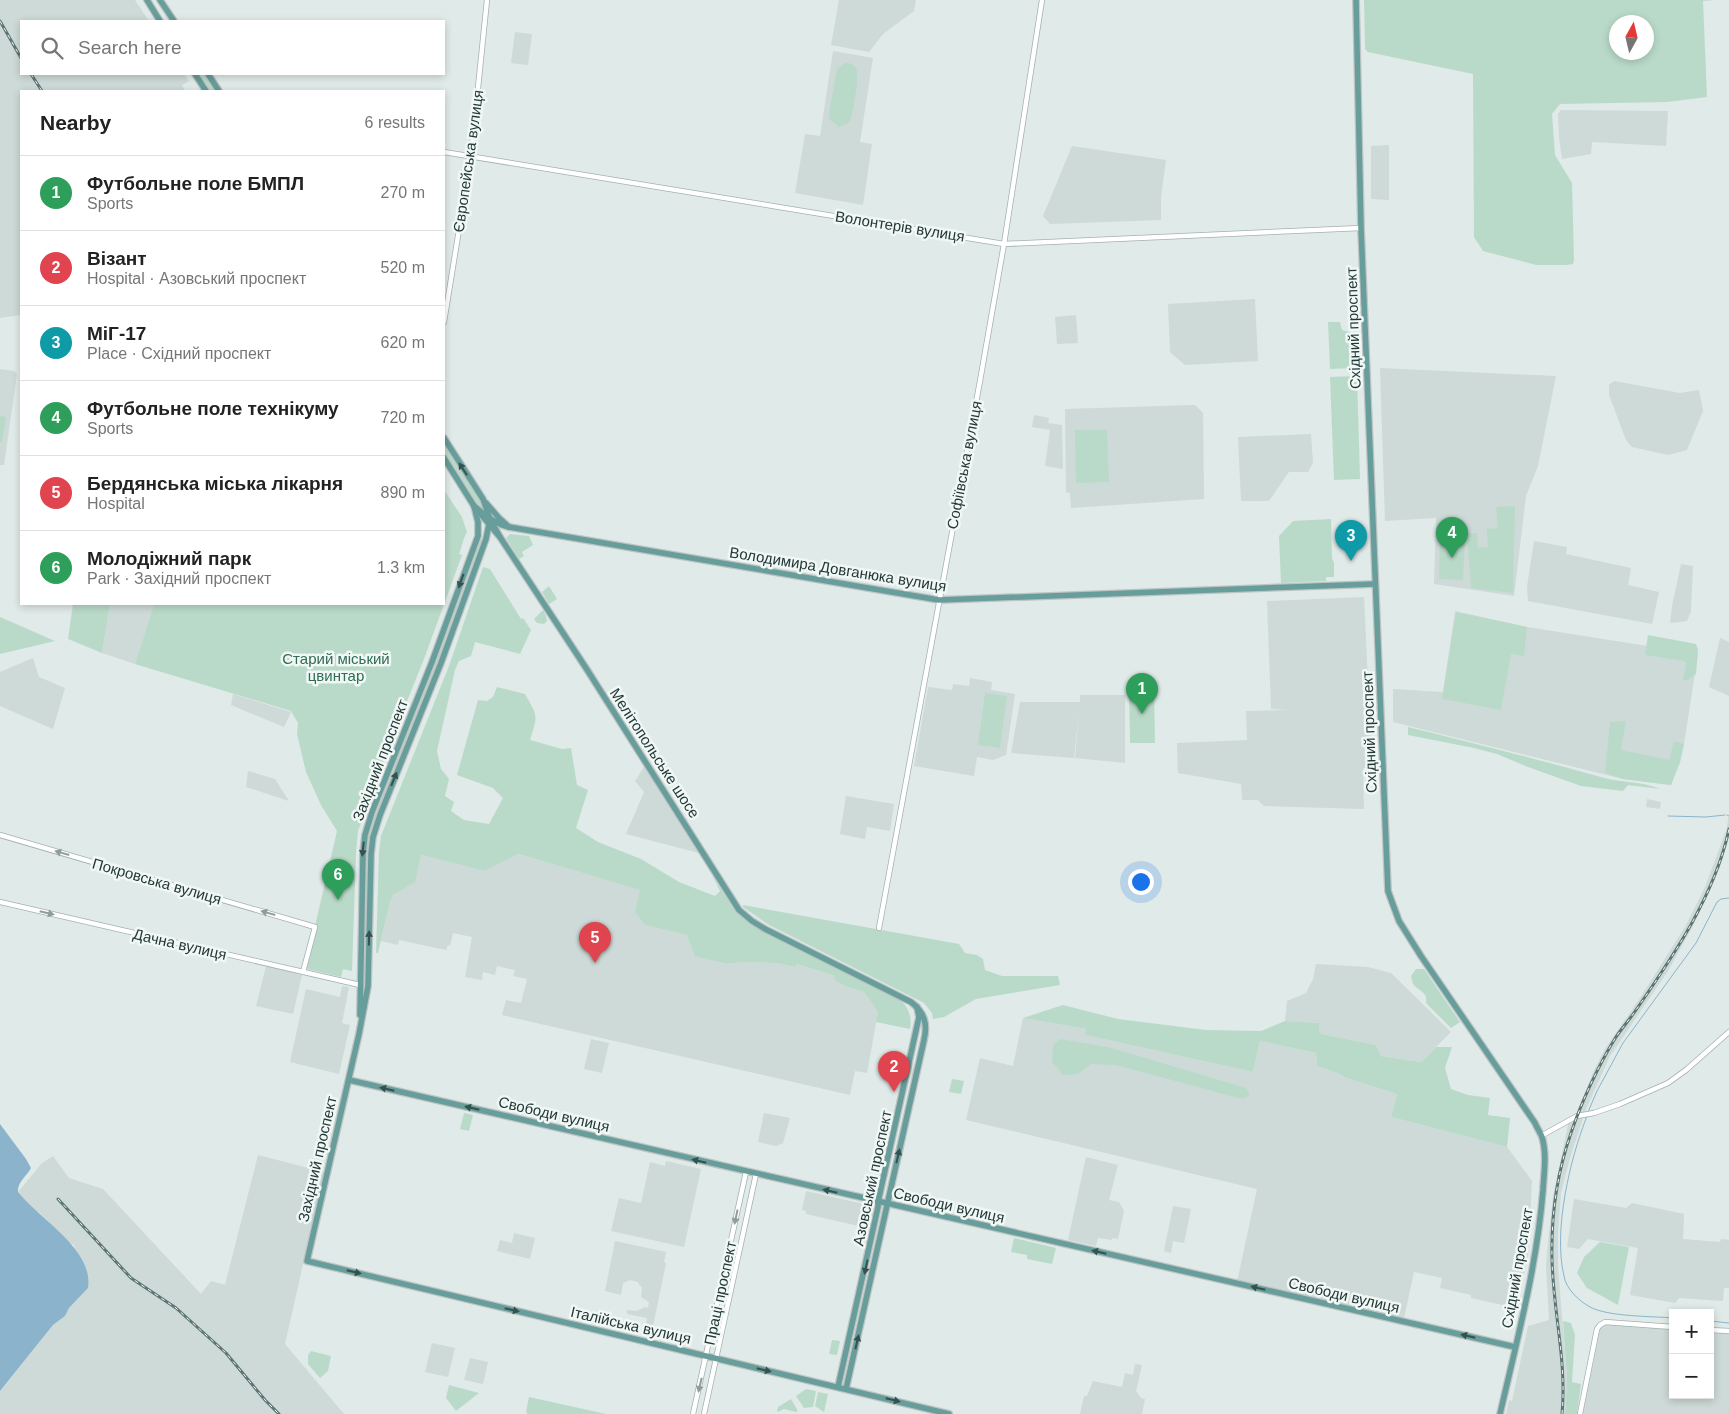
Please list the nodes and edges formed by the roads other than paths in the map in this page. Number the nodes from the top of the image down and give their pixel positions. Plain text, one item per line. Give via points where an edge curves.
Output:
1 (147, 0) edge
2 (160, 0) edge
3 (487, 0) edge
4 (1042, 0) edge
5 (1356, 0) edge
6 (159, 20) edge
7 (173, 20) edge
8 (195, 75) edge
9 (209, 75) edge
10 (205, 90) edge
11 (219, 90) edge
12 (445, 152) edge
13 (471, 156) junction
14 (1361, 228) junction
15 (1004, 244) junction
16 (445, 316) edge
17 (445, 440) edge
18 (445, 460) edge
19 (483, 499) junction
20 (474, 506) junction
21 (489, 522) junction
22 (509, 528) junction
23 (495, 530) junction
24 (486, 539) junction
25 (1375, 584) junction
26 (939, 600) junction
27 (0, 835) edge
28 (0, 902) edge
29 (879, 928) dead end
30 (303, 972) junction
31 (360, 985) junction
32 (368, 986) junction
33 (917, 1007) junction
34 (1729, 1032) edge
35 (359, 1034) junction
36 (348, 1080) junction
37 (1541, 1136) junction
38 (746, 1172) junction
39 (756, 1174) junction
40 (878, 1202) junction
41 (887, 1204) junction
42 (306, 1261) joint
43 (860, 1294) junction
44 (868, 1296) junction
45 (1669, 1327) edge
46 (1714, 1330) edge
47 (1729, 1331) edge
48 (1515, 1347) junction
49 (706, 1356) junction
50 (717, 1359) junction
51 (838, 1387) junction
52 (846, 1389) junction
53 (694, 1414) edge
54 (704, 1414) edge
55 (949, 1414) edge
56 (1500, 1414) edge
57 (1580, 1414) edge

1 - 6 main road
2 - 7 main road
3 - 13 street, Європейська вулиця
4 - 15 street, Софіївська вулиця
5 - 14 main road, Східний проспект
8 - 10 main road
9 - 11 main road
12 - 13 street, Волонтерів вулиця
13 - 15 street, Волонтерів вулиця
13 - 16 street, Європейська вулиця
14 - 15 street, Волонтерів вулиця
14 - 25 main road, Східний проспект
15 - 26 street, Софіївська вулиця
19 -> 17 main road, Мелітопольське шосе
18 - 20 main road
19 - 21 main road, Мелітопольське шосе
19 - 22 main road
20 - 21 main road
20 -> 31 main road, Західний проспект via 478,536 365,835
21 - 22 main road
21 - 23 main road, Мелітопольське шосе
21 - 24 main road
22 - 23 main road
22 - 26 main road, Володимира Довганюка вулиця
23 - 24 main road
23 - 33 main road, Мелітопольське шосе via 739,910 765,929
32 -> 24 main road, Західний проспект via 373,837
25 - 26 main road, Володимира Довганюка вулиця
25 - 37 main road, Східний проспект via 1385,838 1391,902 1421,956
26 - 29 street, Софіївська вулиця
30 -> 27 street, Покровська вулиця via 315,927
28 -> 30 street, Дачна вулиця
30 - 31 street, Дачна вулиця
31 - 32 main road
31 - 35 main road, Західний проспект
32 - 35 main road, Західний проспект
33 - 40 main road, Азовський проспект via 919,1017
41 -> 33 main road, Азовський проспект via 926,1030 925,1019
34 - 37 street via 1668,1083 1642,1096 1580,1115
35 - 36 main road, Західний проспект
38 -> 36 main road, Свободи вулиця
36 - 42 main road, Західний проспект
37 - 48 main road, Східний проспект via 1545,1161 1540,1224
38 - 39 main road, Свободи вулиця
38 -> 49 street, Праці проспект
40 -> 39 main road, Свободи вулиця
39 - 50 street, Праці проспект
40 - 41 main road, Свободи вулиця
40 -> 43 main road, Азовський проспект
41 - 44 main road, Азовський проспект
48 -> 41 main road, Свободи вулиця
42 -> 49 main road, Італійська вулиця
43 - 44 main road
43 - 51 main road, Азовський проспект
52 -> 44 main road, Азовський проспект
45 - 57 street via 1605,1322 1600,1325
46 - 47 street
48 - 56 main road, Східний проспект
49 - 50 main road, Італійська вулиця
49 -> 53 street, Праці проспект
50 -> 51 main road, Італійська вулиця
50 - 54 street, Праці проспект
51 - 52 main road, Італійська вулиця
52 -> 55 main road, Італійська вулиця

